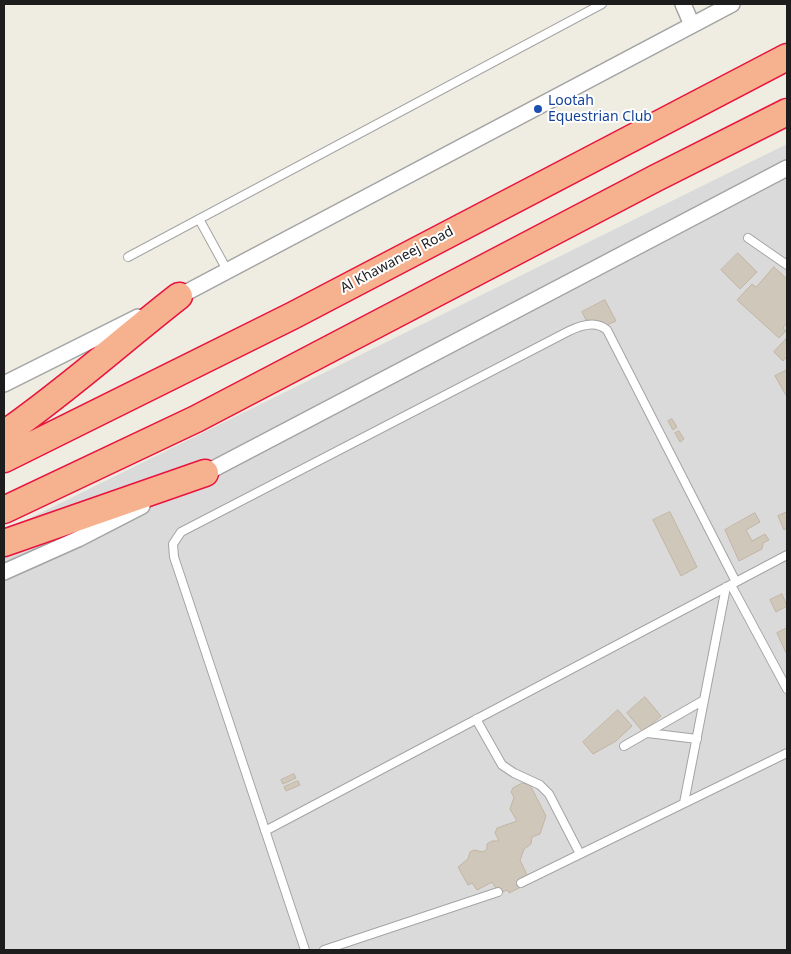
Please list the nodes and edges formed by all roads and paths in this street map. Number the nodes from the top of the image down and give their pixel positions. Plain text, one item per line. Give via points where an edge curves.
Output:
1 (602, 4) edge
2 (684, 4) edge
3 (732, 4) edge
4 (692, 25) junction
5 (787, 57) edge
6 (787, 112) edge
7 (787, 168) edge
8 (199, 219) junction
9 (748, 238) dead end
10 (128, 257) dead end
11 (787, 266) edge
12 (227, 270) junction
13 (179, 296) junction
14 (4, 384) edge
15 (4, 434) edge
16 (4, 459) edge
17 (205, 473) junction
18 (4, 510) edge
19 (4, 543) edge
20 (787, 555) edge
21 (4, 572) edge
22 (731, 584) junction
23 (787, 689) edge
24 (704, 700) junction
25 (476, 719) junction
26 (648, 733) junction
27 (697, 739) junction
28 (624, 746) dead end
29 (787, 753) edge
30 (684, 803) junction
31 (265, 831) junction
32 (580, 854) junction
33 (521, 883) dead end
34 (498, 892) dead end
35 (305, 950) edge
36 (324, 950) edge

1 - 8 lane
2 - 4 street
3 - 4 street
4 - 12 street
5 - 16 highway, Al Khawaneej Road via 292,316
6 - 18 highway via 196,419
7 - 17 street
8 - 10 lane
8 - 12 lane
9 - 11 lane
12 - 13 street
13 - 14 street
13 - 15 highway via 73,384
17 - 19 highway
17 - 21 street via 78,539
20 - 22 lane
22 - 23 lane
22 - 24 lane
22 - 25 lane
22 - 31 lane via 607,330 594,324 569,331 181,532 174,544 174,557
24 - 26 lane
24 - 27 lane
25 - 31 lane
25 - 32 lane via 502,765 540,785 548,794
26 - 27 lane
26 - 28 lane
27 - 30 lane
29 - 30 lane
30 - 32 lane
31 - 35 lane
32 - 33 lane
34 - 36 lane

